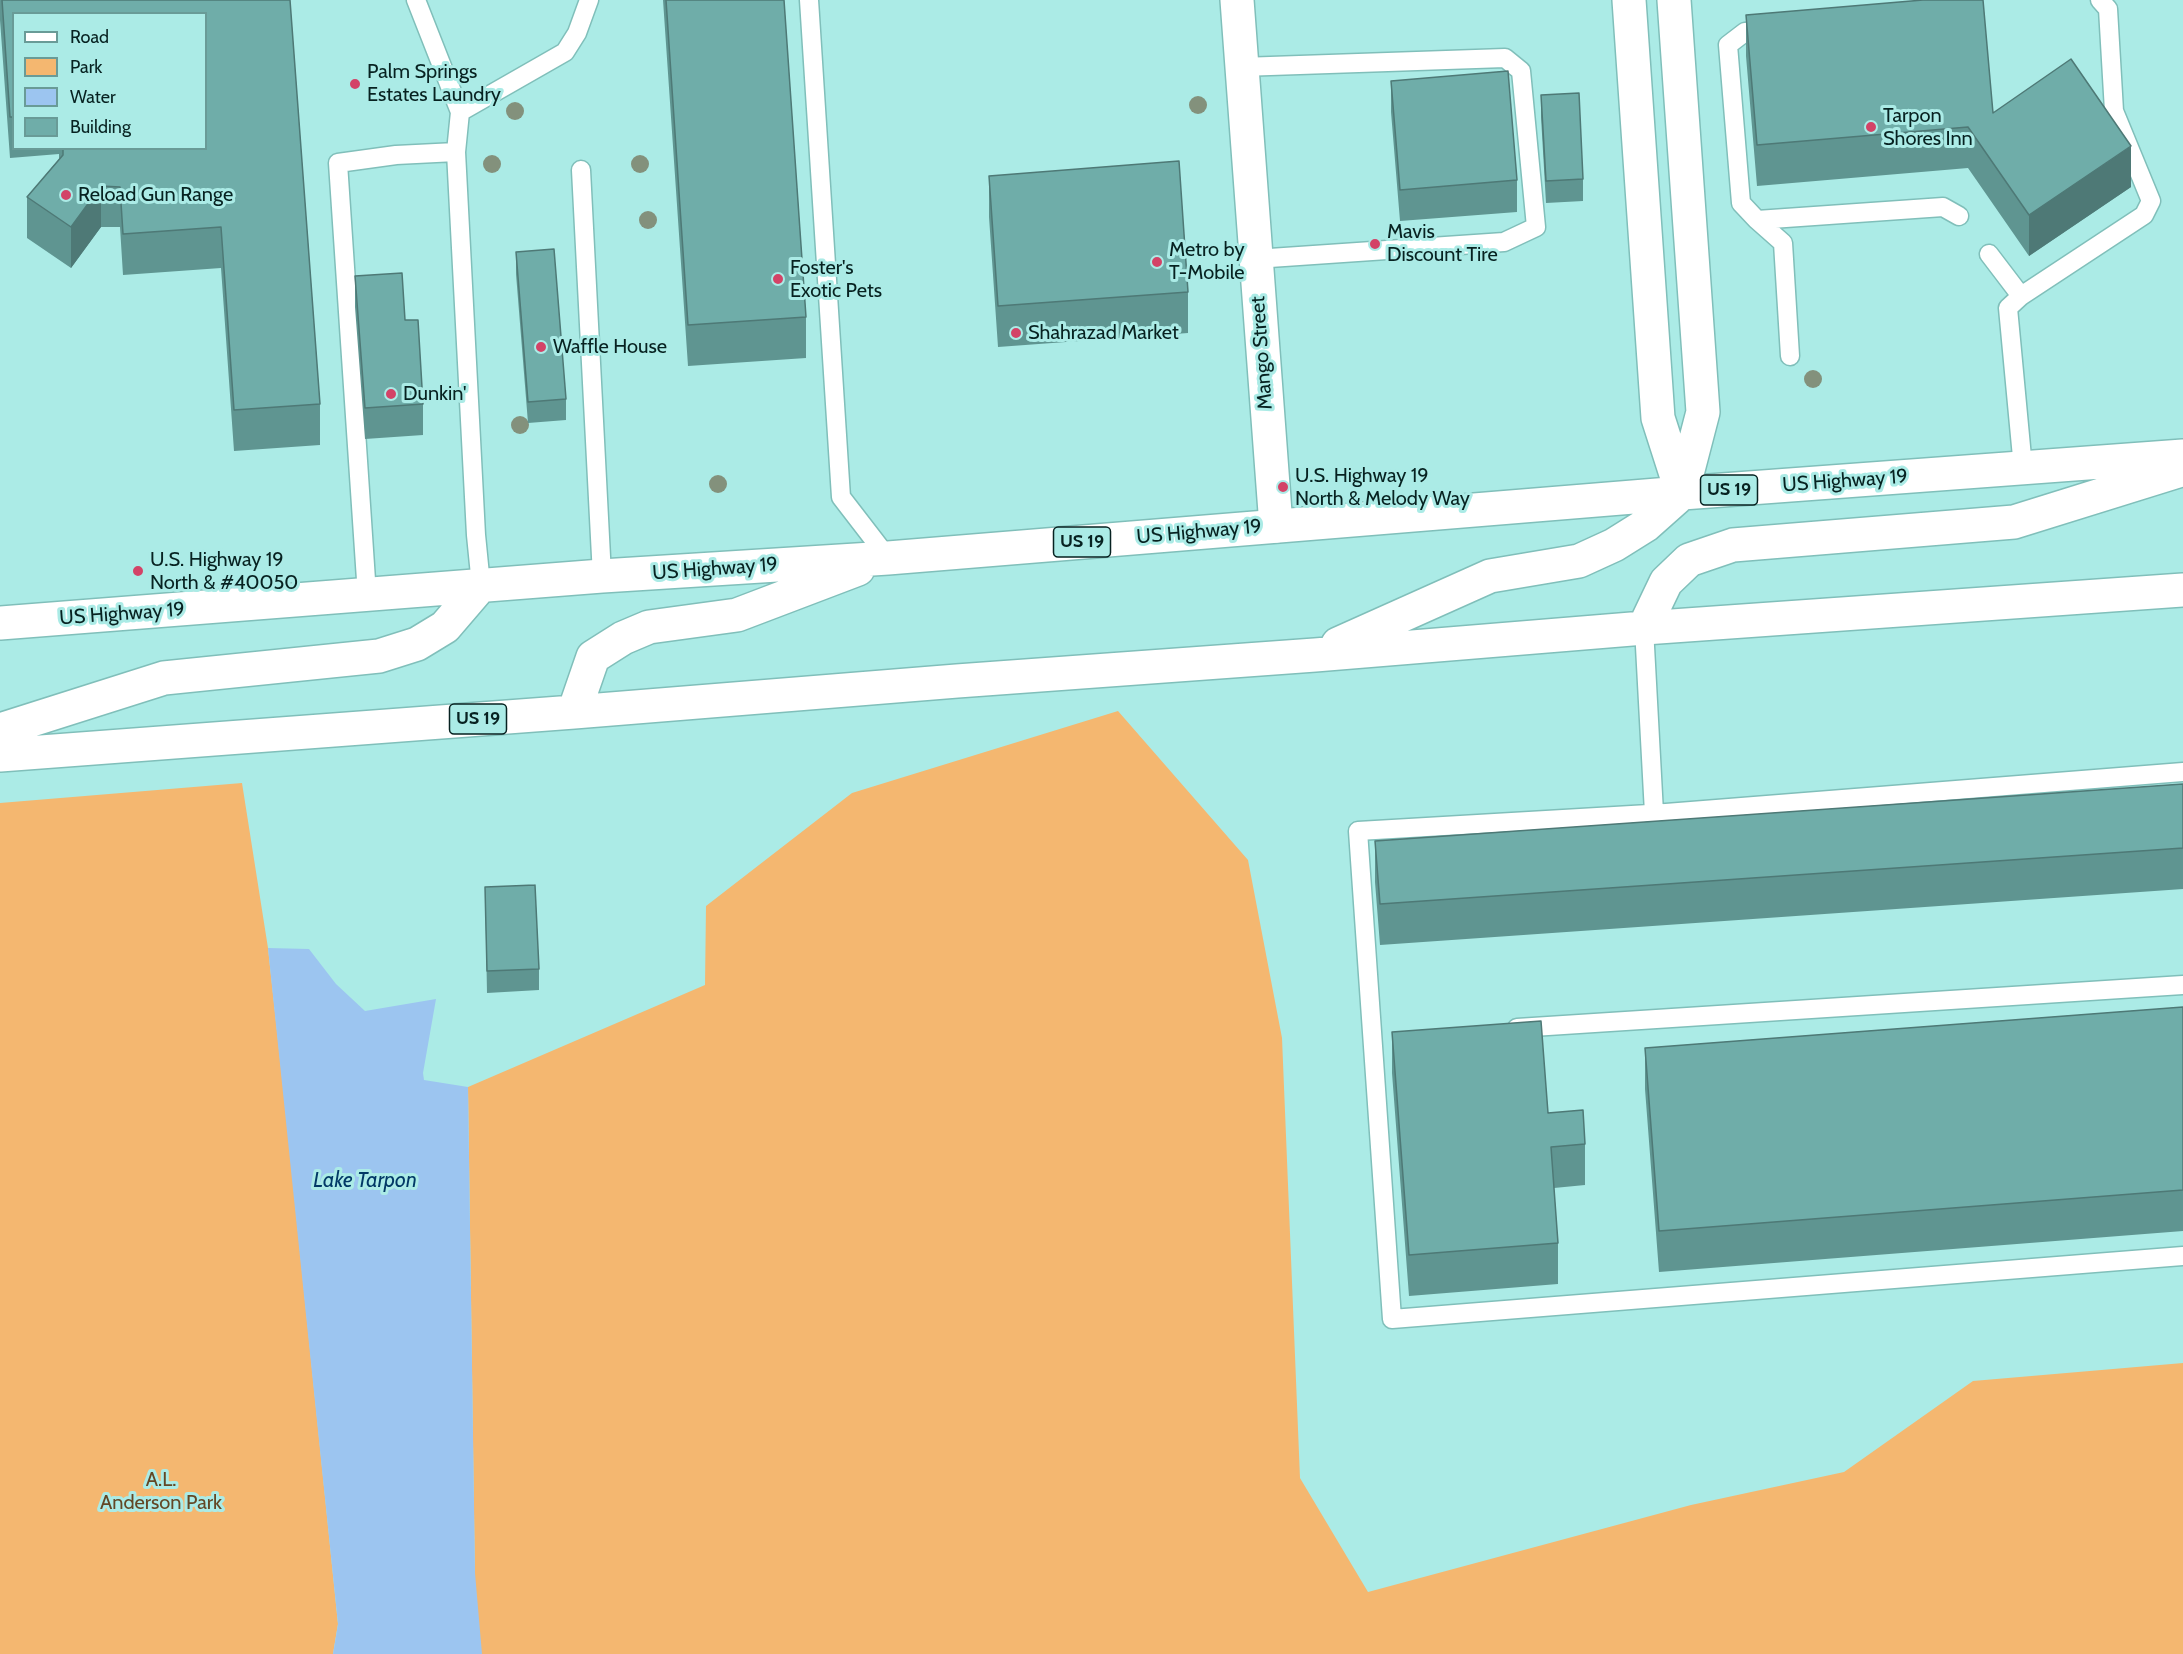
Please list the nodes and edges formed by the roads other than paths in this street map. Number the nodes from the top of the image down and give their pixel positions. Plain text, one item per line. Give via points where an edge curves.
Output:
1 (416, 0) edge
2 (589, 0) edge
3 (809, 0) edge
4 (1237, 0) edge
5 (1629, 0) edge
6 (1674, 0) edge
7 (2100, 0) edge
8 (1781, 28) edge
9 (1241, 67) junction
10 (460, 112) junction
11 (456, 152) junction
12 (581, 170) dead end
13 (1959, 216) dead end
14 (1756, 220) junction
15 (1989, 254) dead end
16 (1255, 259) junction
17 (2021, 296) junction
18 (1790, 356) dead end
19 (2183, 456) edge
20 (2023, 468) junction
21 (2183, 469) edge
22 (1682, 493) junction
23 (1276, 526) junction
24 (888, 558) junction
25 (603, 576) junction
26 (481, 585) junction
27 (2183, 590) edge
28 (367, 595) junction
29 (0, 623) edge
30 (1644, 628) junction
31 (1315, 655) junction
32 (574, 712) junction
33 (0, 730) edge
34 (0, 755) edge
35 (2183, 772) edge
36 (1654, 813) junction
37 (2183, 985) edge
38 (1503, 1029) edge
39 (1395, 1036) edge
40 (1372, 1037) junction
41 (2183, 1256) edge

1 - 10 lane
2 - 10 lane via 565,52
3 - 24 lane via 841,497
4 - 9 main road, Mango Street
5 - 22 main road via 1658,418
6 - 22 main road via 1702,412
7 - 17 lane via 2108,9 2114,111 2151,201 2144,214
8 - 14 lane via 1745,32 1728,45 1741,203
9 - 16 main road, Mango Street
9 - 16 lane via 1505,58 1521,71 1536,227 1504,242
10 - 11 lane
11 - 26 lane
11 - 28 lane via 338,163
12 - 25 lane
13 - 14 lane via 1943,207
14 - 18 lane via 1783,243
15 - 17 lane
16 - 23 main road, Mango Street
17 - 20 lane via 2008,308
19 - 20 main road, US Highway 19 / US 19
20 - 22 main road, US Highway 19 / US 19
21 - 30 main road via 2014,522 1733,545 1689,560 1666,582
22 - 23 main road, US Highway 19 / US 19
22 - 31 main road via 1646,525 1579,561 1490,576
23 - 24 main road, US Highway 19 / US 19
24 - 25 main road, US Highway 19 / US 19
24 - 32 main road via 737,615 649,627 623,638 593,657
25 - 26 main road, US Highway 19 / US 19
26 - 28 main road, US Highway 19 / US 19
26 - 33 main road via 445,627 417,644 379,656 164,678
27 - 30 main road, US 19
28 - 29 main road, US Highway 19 / US 19
30 - 31 main road, US 19
30 - 36 lane
31 - 32 main road, US 19
32 - 34 main road, US 19
35 - 36 lane
36 - 40 lane via 1358,831
37 - 38 lane
39 - 40 lane
40 - 41 lane via 1392,1319

